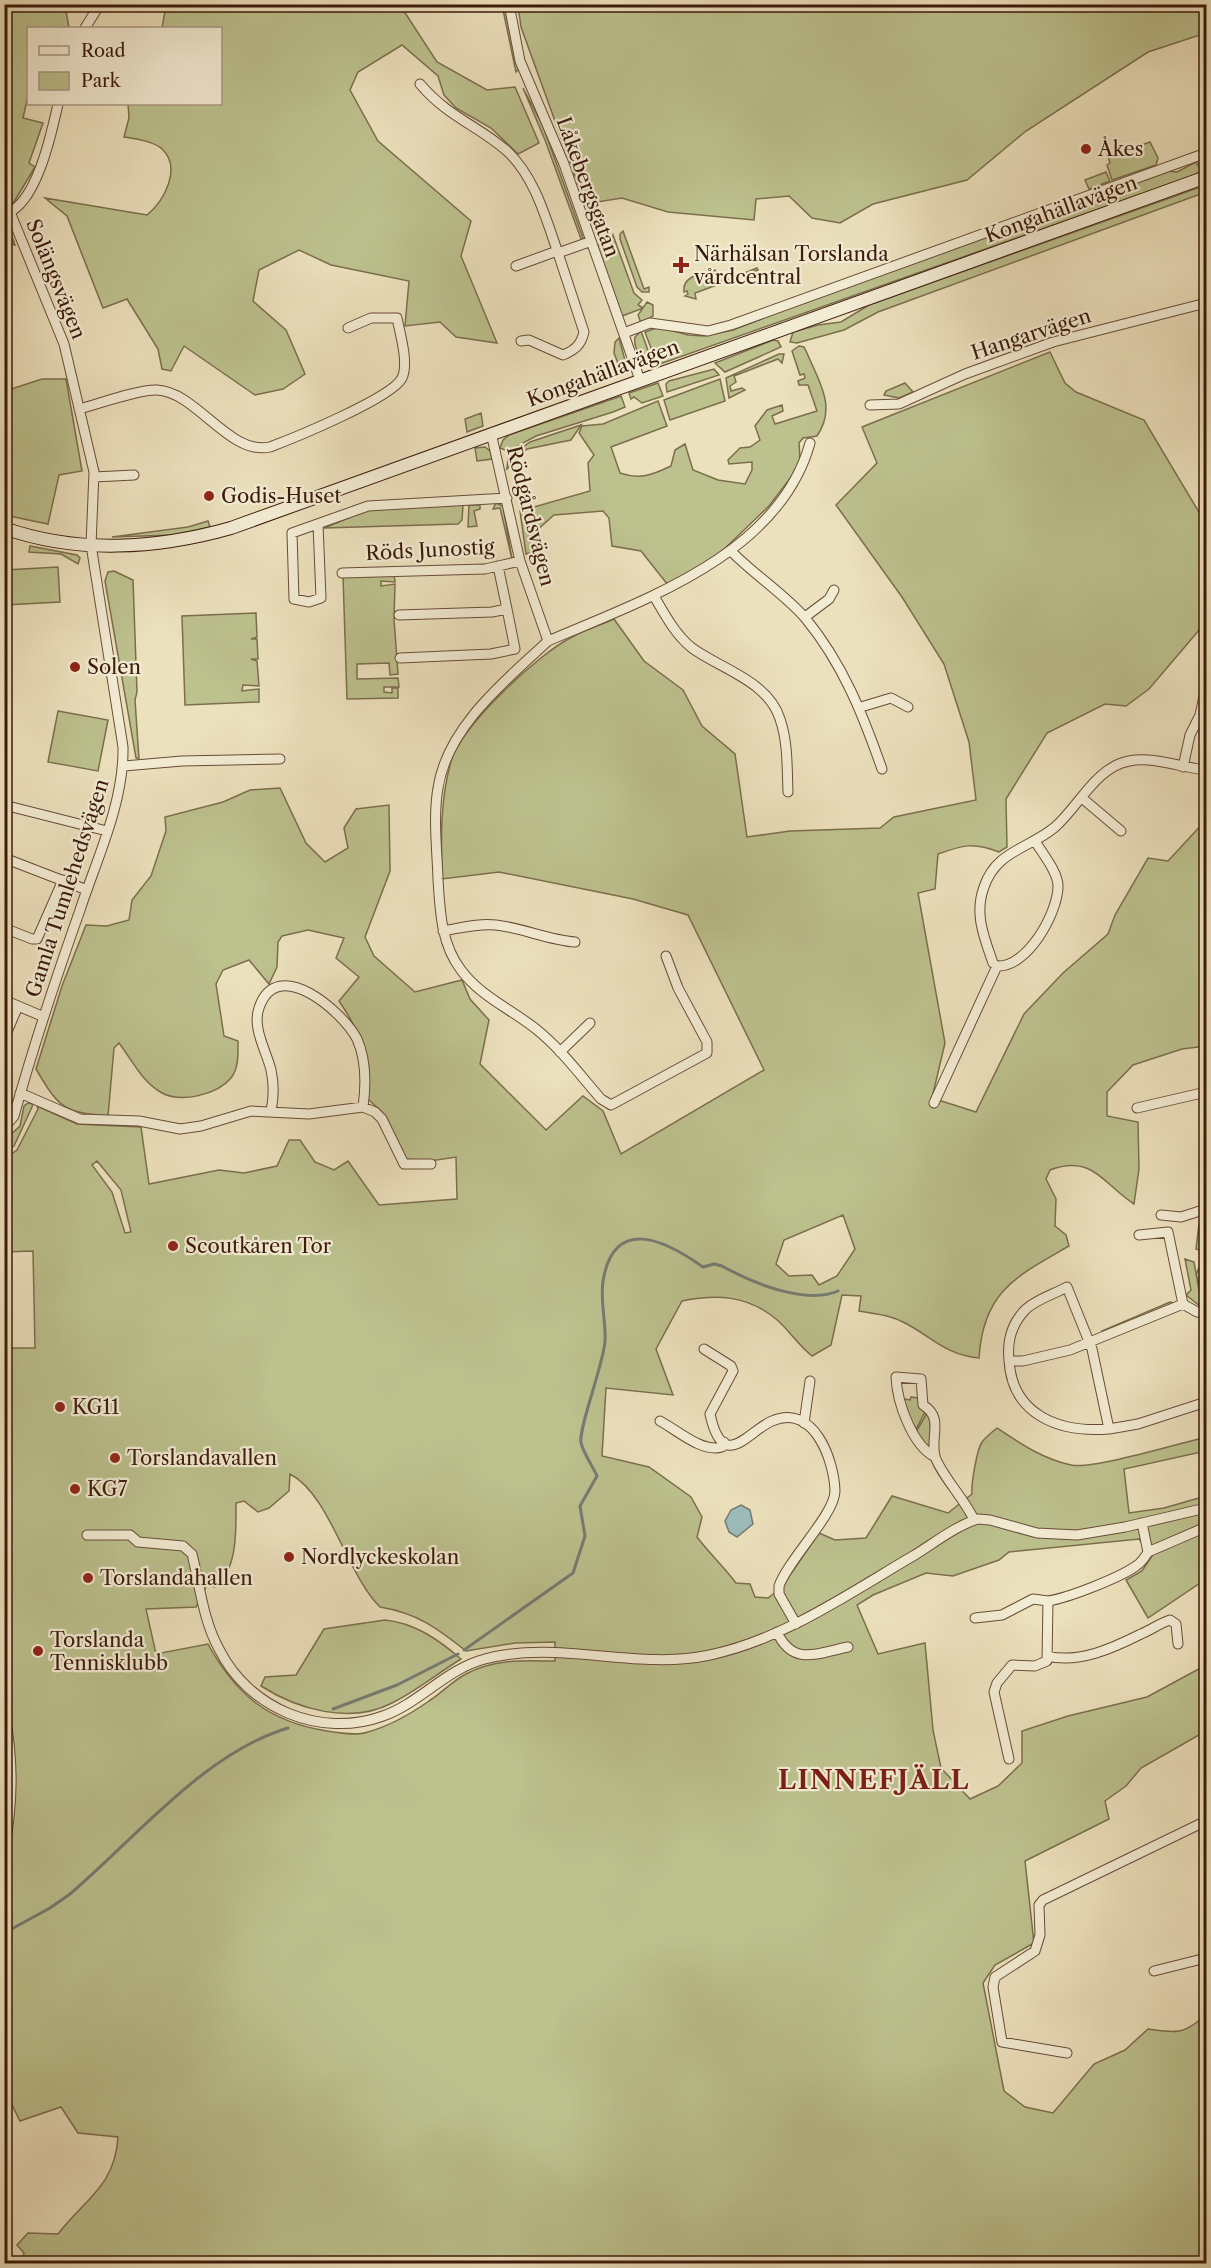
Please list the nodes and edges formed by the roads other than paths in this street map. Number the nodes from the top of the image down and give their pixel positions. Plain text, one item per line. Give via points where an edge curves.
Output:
1 (100, 4) edge
2 (509, 4) edge
3 (86, 27) edge
4 (420, 84) dead end
5 (58, 105) edge
6 (1205, 157) edge
7 (1206, 177) edge
8 (7, 213) edge
9 (589, 242) junction
10 (558, 252) junction
11 (516, 266) dead end
12 (1206, 303) edge
13 (348, 328) dead end
14 (624, 333) junction
15 (521, 341) dead end
16 (640, 380) junction
17 (870, 405) dead end
18 (80, 409) junction
19 (491, 433) junction
20 (810, 443) dead end
21 (134, 475) dead end
22 (94, 477) junction
23 (507, 498) junction
24 (318, 524) junction
25 (4, 528) edge
26 (91, 546) junction
27 (731, 551) junction
28 (520, 561) junction
29 (498, 566) junction
30 (342, 573) dead end
31 (834, 590) dead end
32 (654, 596) junction
33 (507, 609) junction
34 (399, 615) dead end
35 (805, 617) junction
36 (548, 641) junction
37 (400, 658) dead end
38 (1206, 687) edge
39 (861, 707) junction
40 (908, 707) dead end
41 (280, 759) dead end
42 (124, 766) junction
43 (1183, 767) junction
44 (882, 769) dead end
45 (1206, 770) edge
46 (788, 792) dead end
47 (1082, 798) junction
48 (4, 805) edge
49 (107, 831) junction
50 (1121, 831) dead end
51 (1035, 841) junction
52 (4, 858) edge
53 (63, 880) junction
54 (87, 890) junction
55 (4, 928) edge
56 (443, 931) junction
57 (575, 942) dead end
58 (666, 956) dead end
59 (997, 966) junction
60 (4, 1000) edge
61 (18, 1006) junction
62 (44, 1017) junction
63 (590, 1023) dead end
64 (4, 1039) edge
65 (560, 1052) junction
66 (1206, 1092) edge
67 (20, 1093) junction
68 (934, 1103) dead end
69 (363, 1107) junction
70 (1137, 1108) dead end
71 (271, 1111) junction
72 (4, 1128) edge
73 (431, 1164) dead end
74 (1206, 1209) edge
75 (1161, 1215) dead end
76 (1138, 1235) dead end
77 (1183, 1304) junction
78 (1206, 1313) edge
79 (1091, 1345) junction
80 (704, 1348) dead end
81 (1009, 1365) junction
82 (810, 1381) dead end
83 (1206, 1402) edge
84 (660, 1421) dead end
85 (804, 1423) junction
86 (1109, 1429) junction
87 (724, 1442) junction
88 (935, 1457) junction
89 (1206, 1508) edge
90 (974, 1520) junction
91 (1142, 1523) junction
92 (1206, 1527) edge
93 (87, 1535) dead end
94 (1148, 1551) junction
95 (1048, 1601) junction
96 (975, 1618) dead end
97 (796, 1624) junction
98 (777, 1632) junction
99 (1178, 1644) dead end
100 (848, 1647) dead end
101 (1047, 1656) junction
102 (4, 1710) edge
103 (1009, 1759) dead end
104 (1206, 1821) edge
105 (4, 1853) edge
106 (1206, 1958) edge
107 (1154, 1971) dead end
108 (1067, 2053) dead end

1 - 3 street
2 - 9 street, Låkebergsgatan via 520,61 564,164
4 - 10 street via 447,112 508,152 525,173 542,207
5 - 8 street, Solängsvägen via 43,160 22,201
6 - 14 street via 731,325 708,331 658,323
7 - 16 street, Kongahällavägen
8 - 18 street, Solängsvägen via 64,344
9 - 10 street
9 - 14 street, Låkebergsgatan
10 - 11 street
10 - 15 street via 583,339 563,355 529,340
12 - 17 street, Hangarvägen via 1053,342 965,374 899,404
13 - 18 street via 371,318 398,318 404,372 401,380 324,426 270,447 244,445 175,397 156,390
14 - 16 street, Låkebergsgatan
16 - 19 street, Kongahällavägen
18 - 22 street, Solängsvägen
19 - 23 street, Rödgårdsvägen
19 - 26 street, Kongahällavägen via 220,531 167,542
20 - 27 street via 799,475 766,517
21 - 22 street
22 - 26 street, Solängsvägen
23 - 24 street via 387,503 346,512
23 - 28 street, Rödgårdsvägen
24 - 24 street via 292,533 294,599 309,602 321,598
25 - 26 street, Kongahällavägen via 48,542
26 - 42 street, Gamla Tumlehedsvägen
27 - 32 street
27 - 35 street
28 - 29 street, Röds Junostig
28 - 36 street, Rödgårdsvägen
29 - 30 street, Röds Junostig
29 - 33 street
31 - 35 street via 829,599
32 - 36 street
32 - 46 street via 678,636 750,682 774,707 785,741
33 - 34 street
33 - 37 street via 515,649 491,654
35 - 39 street
36 - 56 street via 477,713 445,760 436,816
38 - 43 street
39 - 40 street via 891,698
39 - 44 street
41 - 42 street
42 - 49 street, Gamla Tumlehedsvägen
43 - 45 street
43 - 47 street via 1130,761 1107,771
47 - 50 street
47 - 51 street
48 - 49 street
49 - 54 street, Gamla Tumlehedsvägen
51 - 59 street via 999,863 983,889 979,919
51 - 59 street via 1058,881 1051,915 1041,937 1008,964
52 - 53 street
53 - 54 street
53 - 55 street via 38,939
54 - 62 street, Gamla Tumlehedsvägen
56 - 57 street via 489,925
56 - 65 street via 454,961 465,976
58 - 65 street via 706,1042 707,1053 611,1105 601,1099
59 - 68 street
60 - 61 street
61 - 62 street
61 - 64 street
62 - 67 street, Gamla Tumlehedsvägen
63 - 65 street
66 - 70 street
67 - 71 street via 80,1119 140,1121 180,1129 244,1112
67 - 72 street, Gamla Tumlehedsvägen via 14,1116
69 - 71 street via 327,1113
69 - 71 street via 362,1056 349,1027 327,1004 290,986 271,992 259,1006 257,1026 273,1080
69 - 73 street via 382,1119 404,1164
74 - 75 street via 1181,1217
76 - 77 street via 1168,1232
77 - 78 street
77 - 79 street
79 - 81 street
79 - 81 street via 1067,1287 1033,1304 1019,1317 1009,1340
79 - 86 street
80 - 87 street via 733,1371 710,1414
81 - 86 street via 1018,1395 1045,1420 1082,1430
82 - 85 street
83 - 86 street
84 - 87 street via 714,1449
85 - 87 street via 778,1419 741,1443
85 - 97 street via 823,1442 835,1491 829,1508 788,1566 779,1586
88 - 88 street via 936,1419 932,1410 923,1405 921,1379 896,1377 899,1402 911,1428
88 - 90 street
89 - 91 street
90 - 91 street via 1057,1535 1089,1534
90 - 97 street
91 - 94 street
92 - 94 street
93 - 98 street via 130,1535 138,1542 188,1549 212,1635 226,1662 267,1703 292,1716 316,1722 351,1723 382,1716 462,1668 503,1655 692,1658
94 - 95 street via 1140,1563 1124,1573
95 - 96 street via 1033,1599 1002,1615
95 - 101 street
97 - 98 street
98 - 100 street via 792,1653 806,1656
99 - 101 street via 1176,1624 1170,1620 1088,1655
101 - 103 street via 1043,1665 1012,1665 995,1688
102 - 105 street via 13,1789
104 - 108 street via 1043,1900 1038,1909 1040,1935 1035,1951 995,1977 993,1987 1002,2042
106 - 107 street

